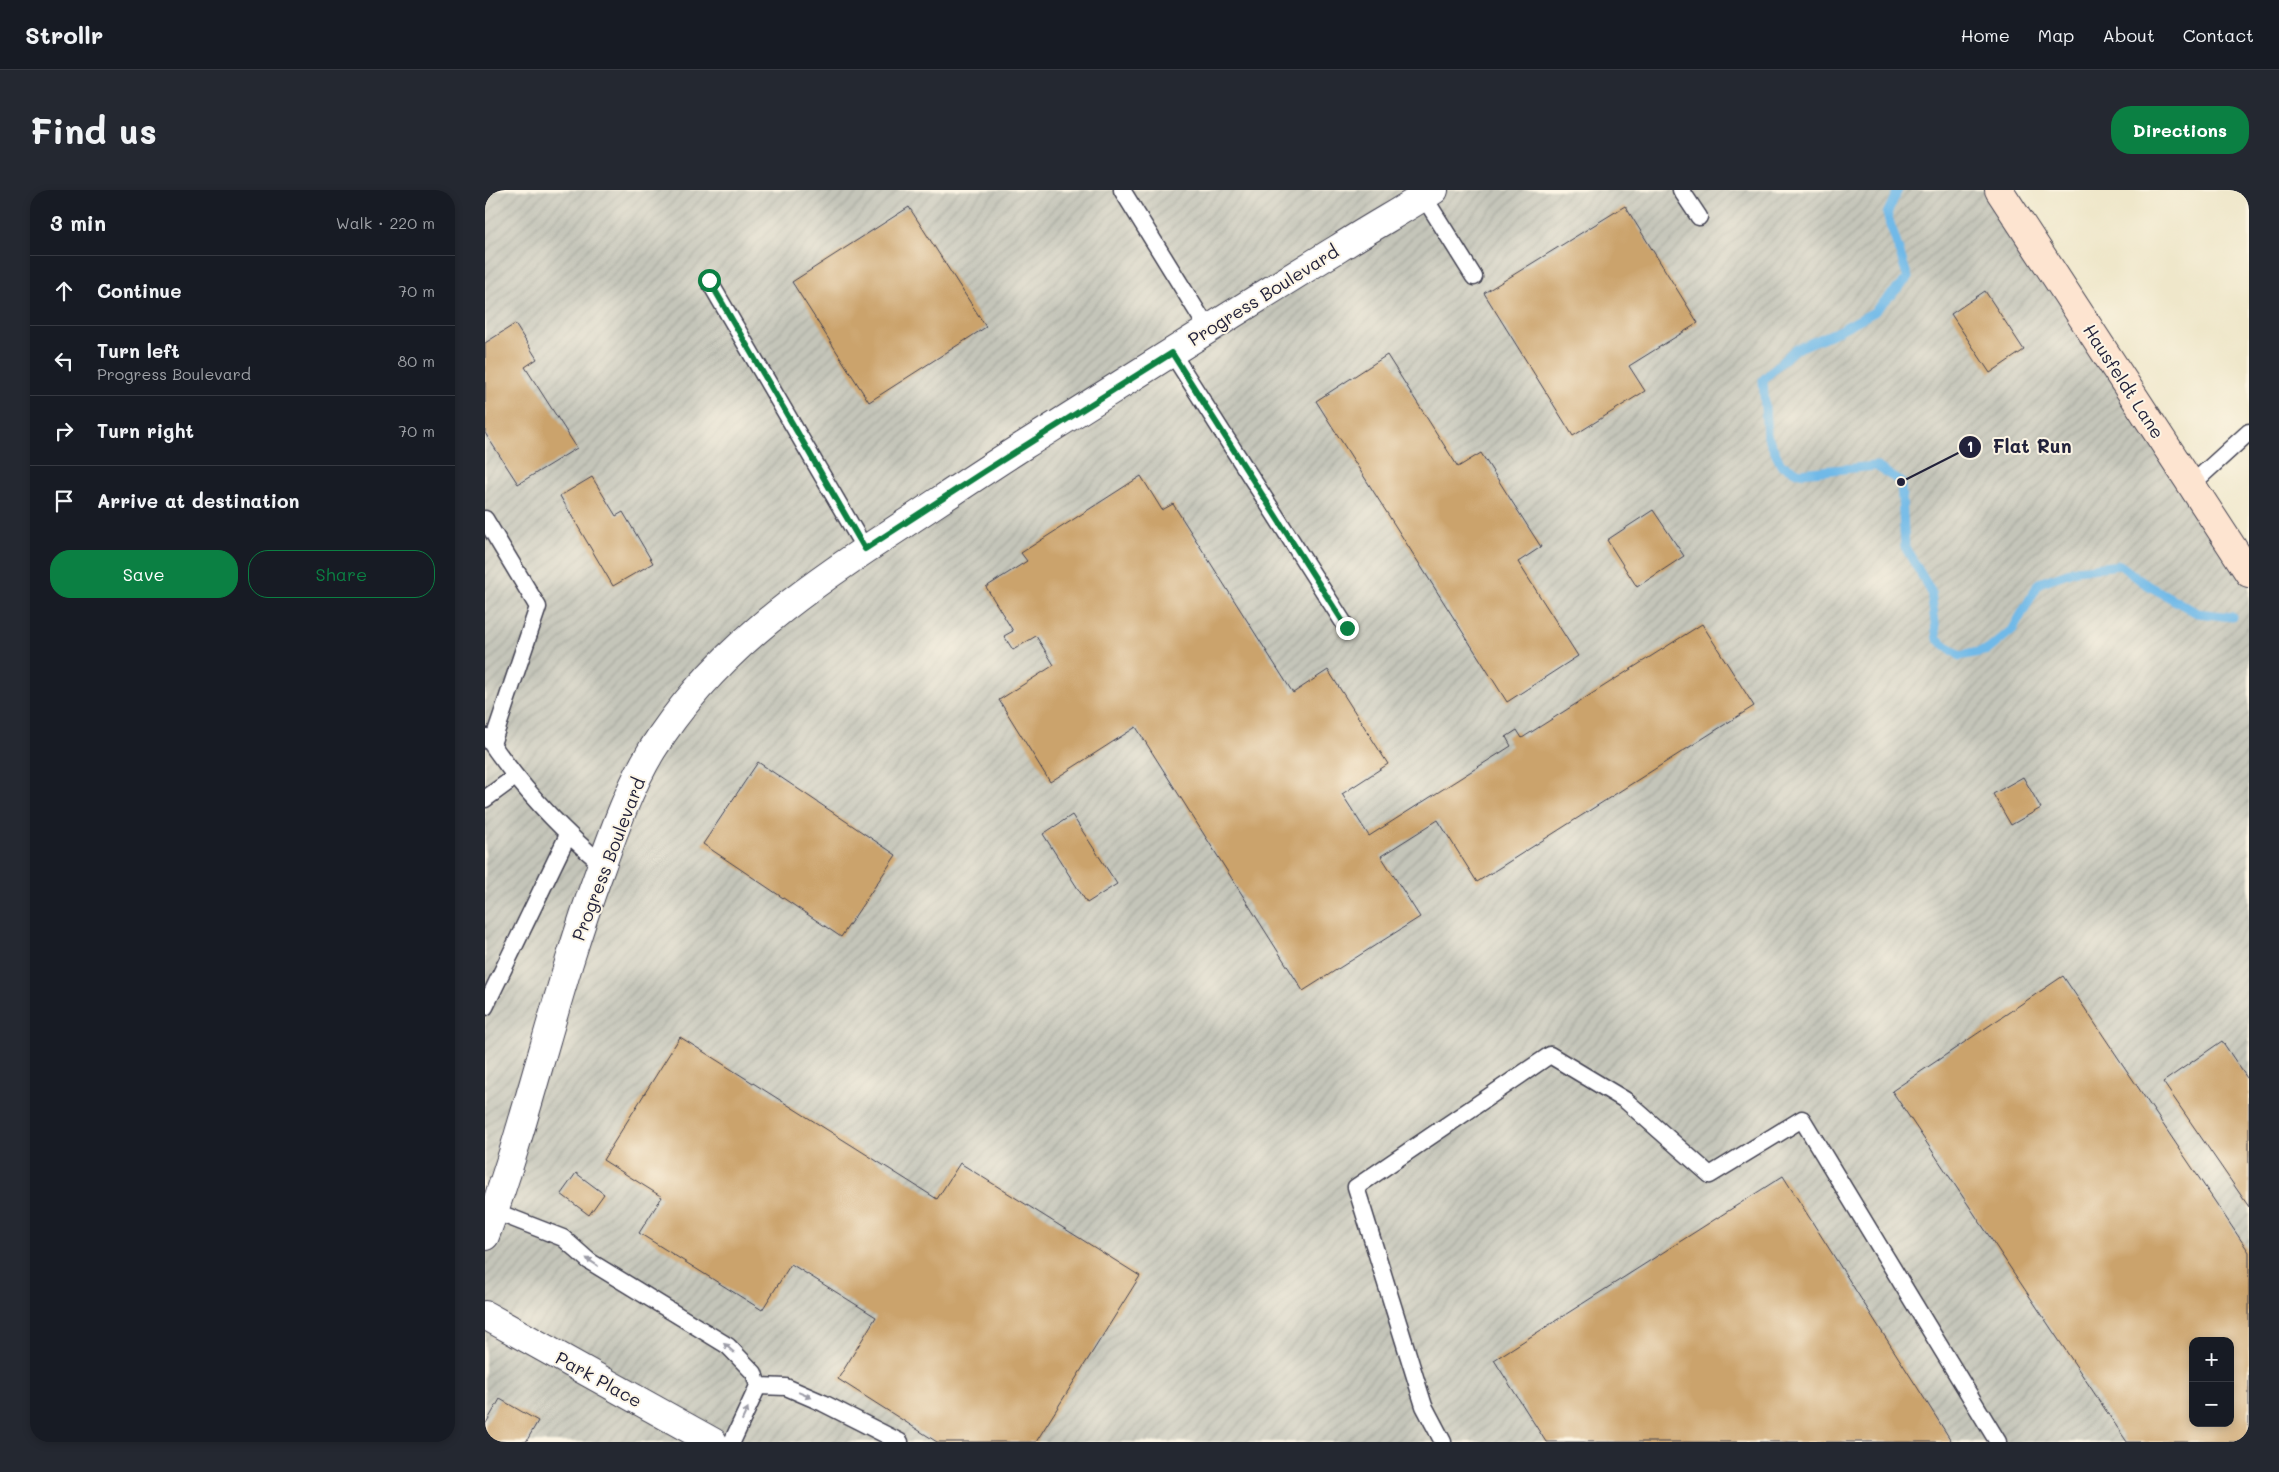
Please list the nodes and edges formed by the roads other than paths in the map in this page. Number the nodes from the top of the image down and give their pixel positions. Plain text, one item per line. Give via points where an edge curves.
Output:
1 (1122, 190) edge
2 (1681, 190) edge
3 (1999, 190) edge
4 (1429, 193) edge
5 (1699, 217) dead end
6 (1474, 277) dead end
7 (709, 280) dead end
8 (1208, 329) junction
9 (1172, 353) junction
10 (2249, 432) edge
11 (2192, 484) junction
12 (485, 519) edge
13 (865, 549) junction
14 (2249, 573) edge
15 (1347, 628) dead end
16 (489, 739) edge
17 (515, 777) junction
18 (485, 799) edge
19 (568, 835) junction
20 (602, 864) junction
21 (485, 1007) edge
22 (490, 1223) edge
23 (485, 1315) edge
24 (758, 1386) junction
25 (713, 1442) edge
26 (733, 1442) edge
27 (900, 1442) edge
28 (1443, 1442) edge
29 (1998, 1442) edge

1 - 8 lane
2 - 5 lane
3 - 11 street, Hausfeldt Lane
4 - 6 lane
4 - 8 street, Progress Boulevard
7 - 13 lane
8 - 9 street, Progress Boulevard
9 - 13 street, Progress Boulevard
9 - 15 lane
10 - 11 lane
11 - 14 street, Hausfeldt Lane
12 - 16 lane via 538,606
13 - 20 street, Progress Boulevard via 820,579 744,640 678,712 628,797
16 - 17 lane
17 - 18 lane
17 - 19 lane
19 - 20 lane
19 - 21 lane
20 - 22 street, Progress Boulevard via 559,993
24 -> 22 lane via 754,1372 728,1346 589,1261 563,1238
23 - 25 street, Park Place
26 -> 24 lane
24 -> 27 lane via 786,1387
28 - 29 lane via 1424,1406 1356,1188 1550,1055 1625,1100 1710,1174 1802,1119

